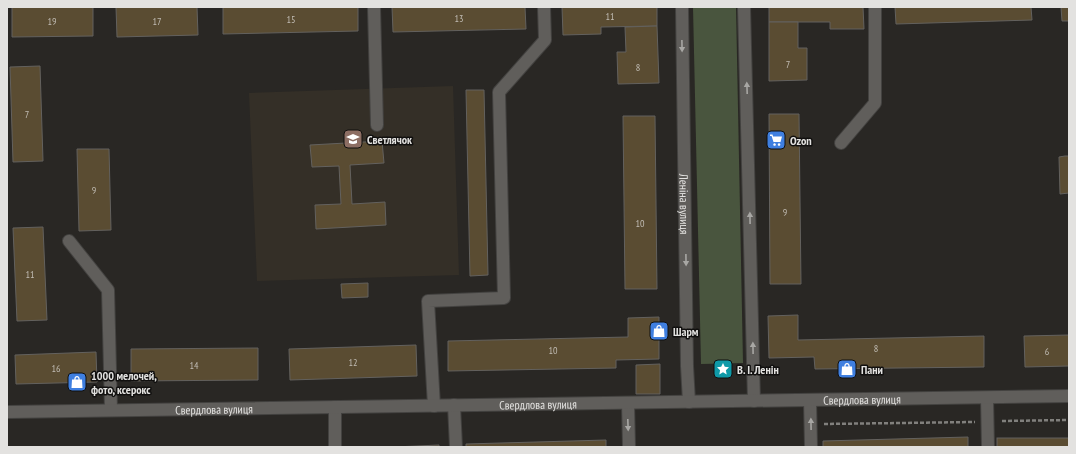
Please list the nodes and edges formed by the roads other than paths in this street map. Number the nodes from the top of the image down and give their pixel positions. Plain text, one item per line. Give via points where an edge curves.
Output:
1 (374, 7) edge
2 (544, 7) edge
3 (682, 7) edge
4 (744, 7) edge
5 (875, 7) edge
6 (377, 125) dead end
7 (841, 143) dead end
8 (69, 241) dead end
9 (1069, 396) edge
10 (987, 398) junction
11 (810, 400) junction
12 (754, 401) junction
13 (689, 402) junction
14 (628, 403) junction
15 (454, 405) junction
16 (434, 406) junction
17 (335, 407) junction
18 (111, 410) junction
19 (7, 412) edge
20 (335, 447) edge
21 (456, 447) edge
22 (629, 447) edge
23 (811, 447) edge
24 (988, 447) edge

1 - 6 street
2 - 16 street via 545,40 499,92 504,298 428,301
3 -> 13 street, Леніна вулиця
12 -> 4 street
5 - 7 street via 875,103
8 - 18 street via 108,290
9 - 10 street, Свердлова вулиця
10 - 11 street, Свердлова вулиця
10 - 24 street
11 - 12 street, Свердлова вулиця
23 -> 11 street
12 - 13 street, Свердлова вулиця
13 - 14 street, Свердлова вулиця
14 - 15 street, Свердлова вулиця
14 -> 22 street
15 - 16 street, Свердлова вулиця
15 - 21 street
16 - 17 street, Свердлова вулиця
17 - 18 street, Свердлова вулиця
17 - 20 street
18 - 19 street, Свердлова вулиця

